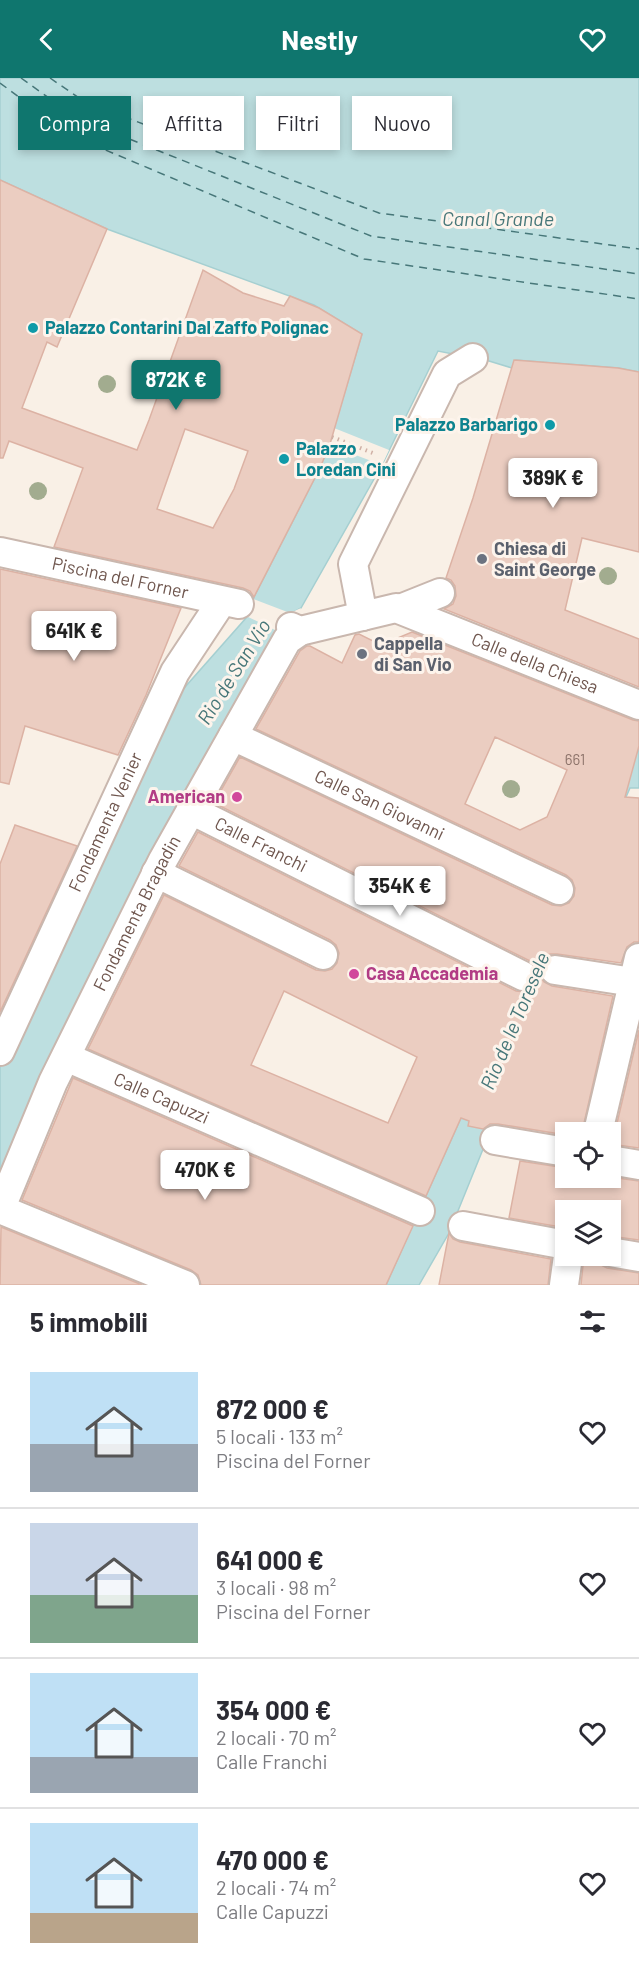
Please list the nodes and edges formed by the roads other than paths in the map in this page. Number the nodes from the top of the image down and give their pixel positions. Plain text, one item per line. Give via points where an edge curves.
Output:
1 (473, 358) dead end
2 (0, 552) edge
3 (440, 593) dead end
4 (231, 603) joint
5 (400, 609) junction
6 (363, 616) junction
7 (639, 705) edge
8 (233, 736) junction
9 (191, 810) junction
10 (156, 873) junction
11 (559, 890) dead end
12 (323, 955) dead end
13 (555, 970) dead end
14 (636, 970) edge
15 (523, 976) dead end
16 (0, 1051) edge
17 (66, 1057) junction
18 (600, 1122) edge
19 (495, 1140) dead end
20 (555, 1150) edge
21 (621, 1162) edge
22 (639, 1165) edge
23 (0, 1210) edge
24 (420, 1211) dead end
25 (463, 1227) dead end
26 (555, 1243) edge
27 (621, 1254) edge
28 (639, 1257) edge
29 (567, 1266) edge
30 (185, 1285) edge
31 (564, 1285) edge

1 - 6 street via 447,374 387,458 353,564
2 - 4 street, Piscina del Forner
3 - 5 street
4 - 16 street, Fondamenta Venier via 175,672
5 - 6 street
5 - 7 street, Calle della Chiesa
6 - 8 street, Fondamenta Bragadin via 296,629
8 - 9 street, Fondamenta Bragadin
8 - 11 street, Calle San Giovanni
9 - 10 street, Fondamenta Bragadin
9 - 15 street, Calle Franchi
10 - 12 street
10 - 17 street, Fondamenta Bragadin
13 - 14 street
14 - 18 street
17 - 23 street, Fondamenta Bragadin
17 - 24 street, Calle Capuzzi
19 - 20 street
21 - 22 street
23 - 30 street
25 - 26 street
27 - 28 street
29 - 31 street

